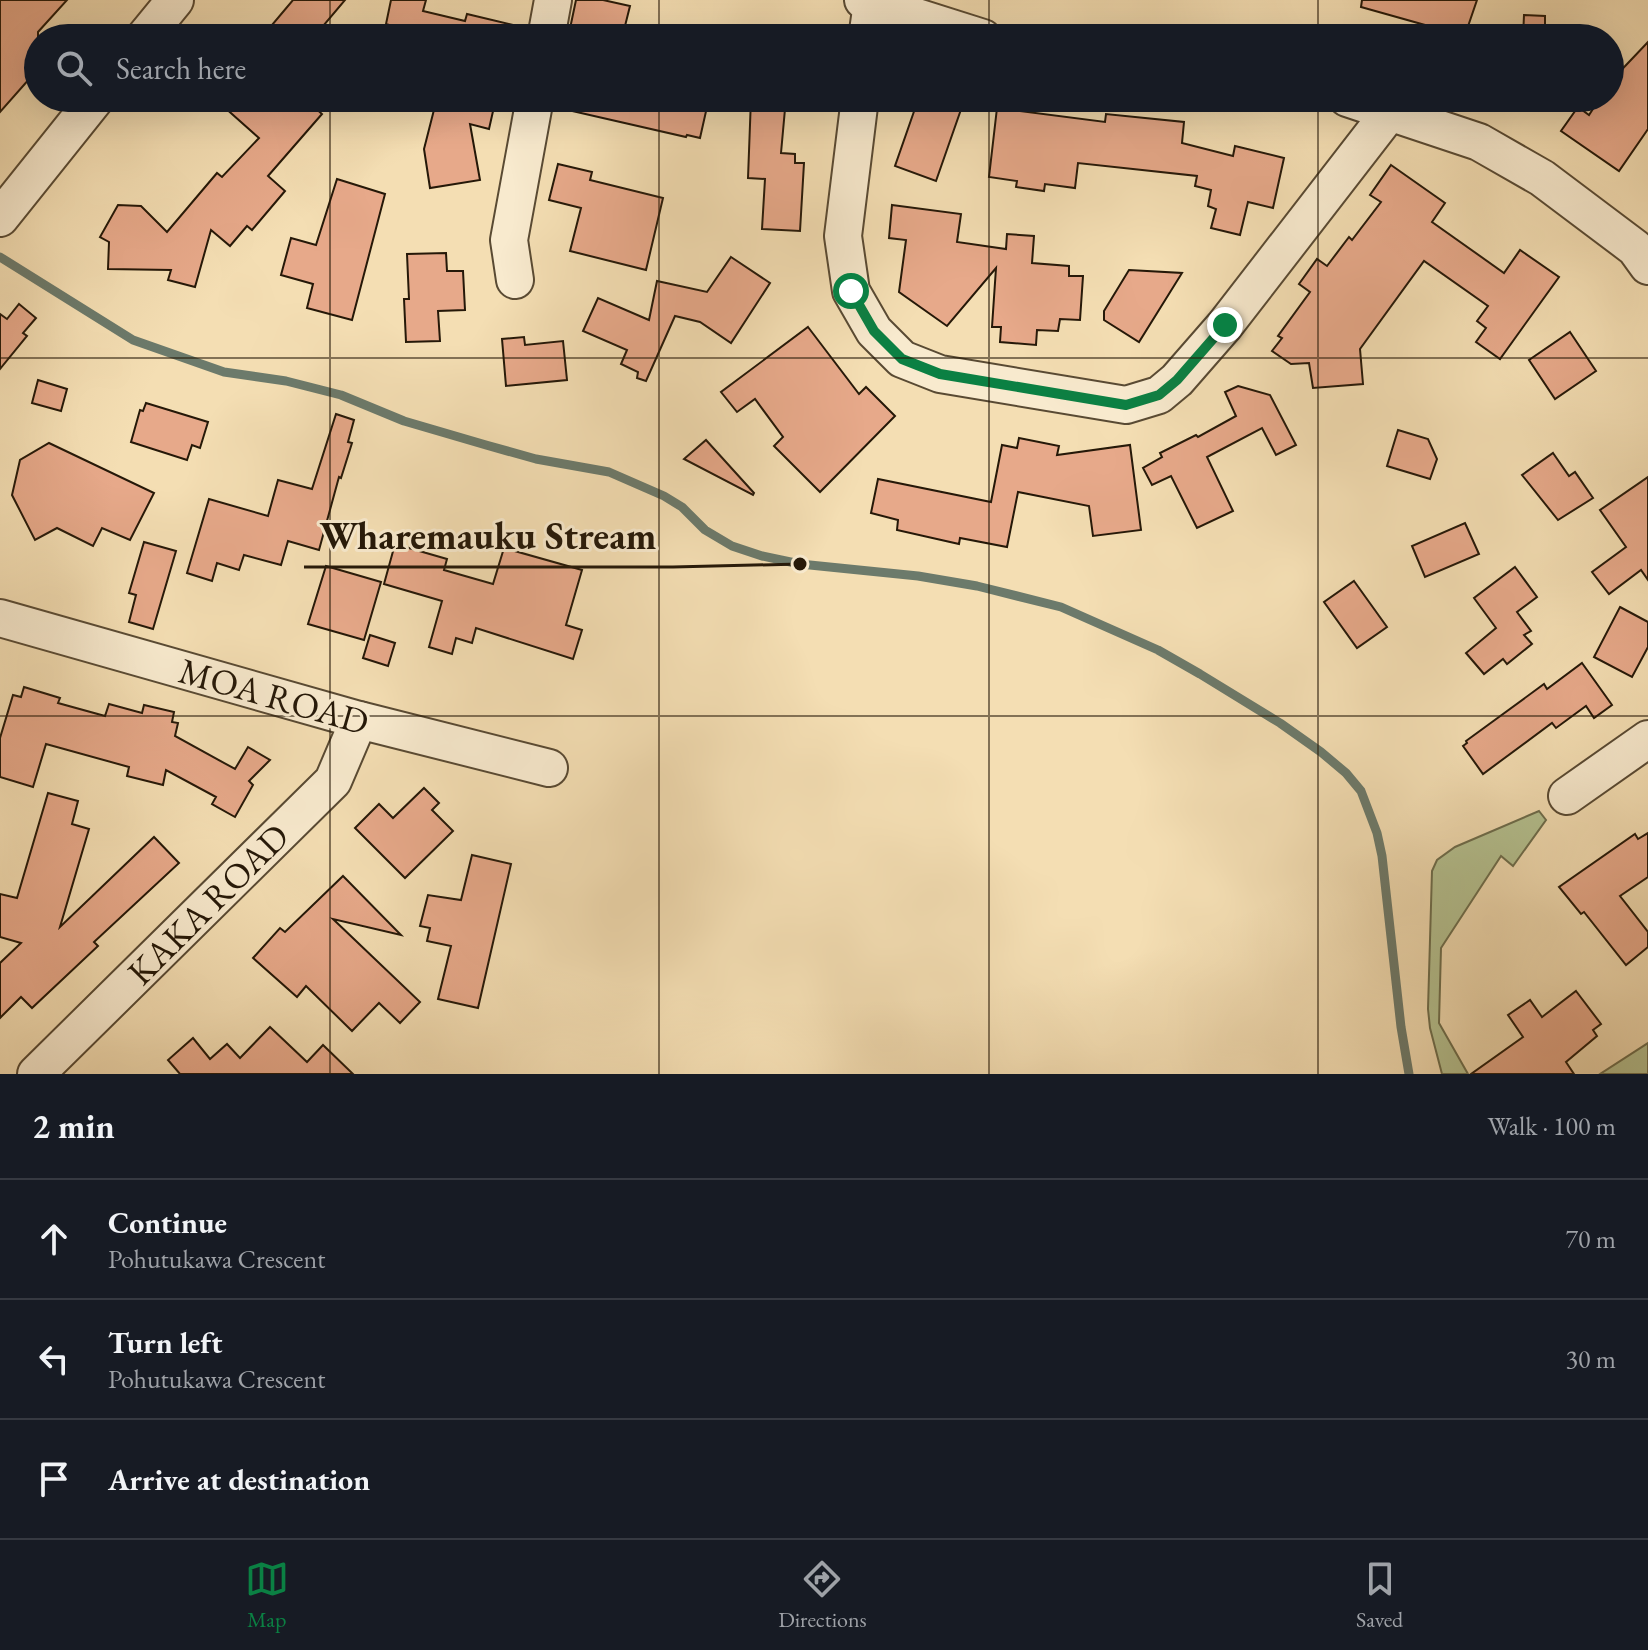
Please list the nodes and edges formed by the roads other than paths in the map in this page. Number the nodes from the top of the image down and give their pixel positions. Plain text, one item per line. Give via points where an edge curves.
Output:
1 (175, 0) edge
2 (553, 0) edge
3 (867, 14) edge
4 (155, 24) edge
5 (549, 24) edge
6 (915, 24) edge
7 (85, 112) edge
8 (532, 112) edge
9 (858, 112) edge
10 (1389, 113) joint
11 (0, 218) edge
12 (1644, 248) edge
13 (515, 280) dead end
14 (0, 618) edge
15 (359, 720) junction
16 (1648, 739) edge
17 (549, 768) dead end
18 (1567, 796) dead end
19 (36, 1074) edge

1 - 4 street
2 - 5 street
3 - 6 street
7 - 11 street
8 - 13 street via 509,240
9 - 10 street via 843,236 851,291 874,331 902,359 940,374 1126,405 1159,395 1177,380
10 - 12 street via 1479,142
14 - 15 street, MOA ROAD
15 - 17 street, MOA ROAD
15 - 19 street, KAKA ROAD via 333,781
16 - 18 street

